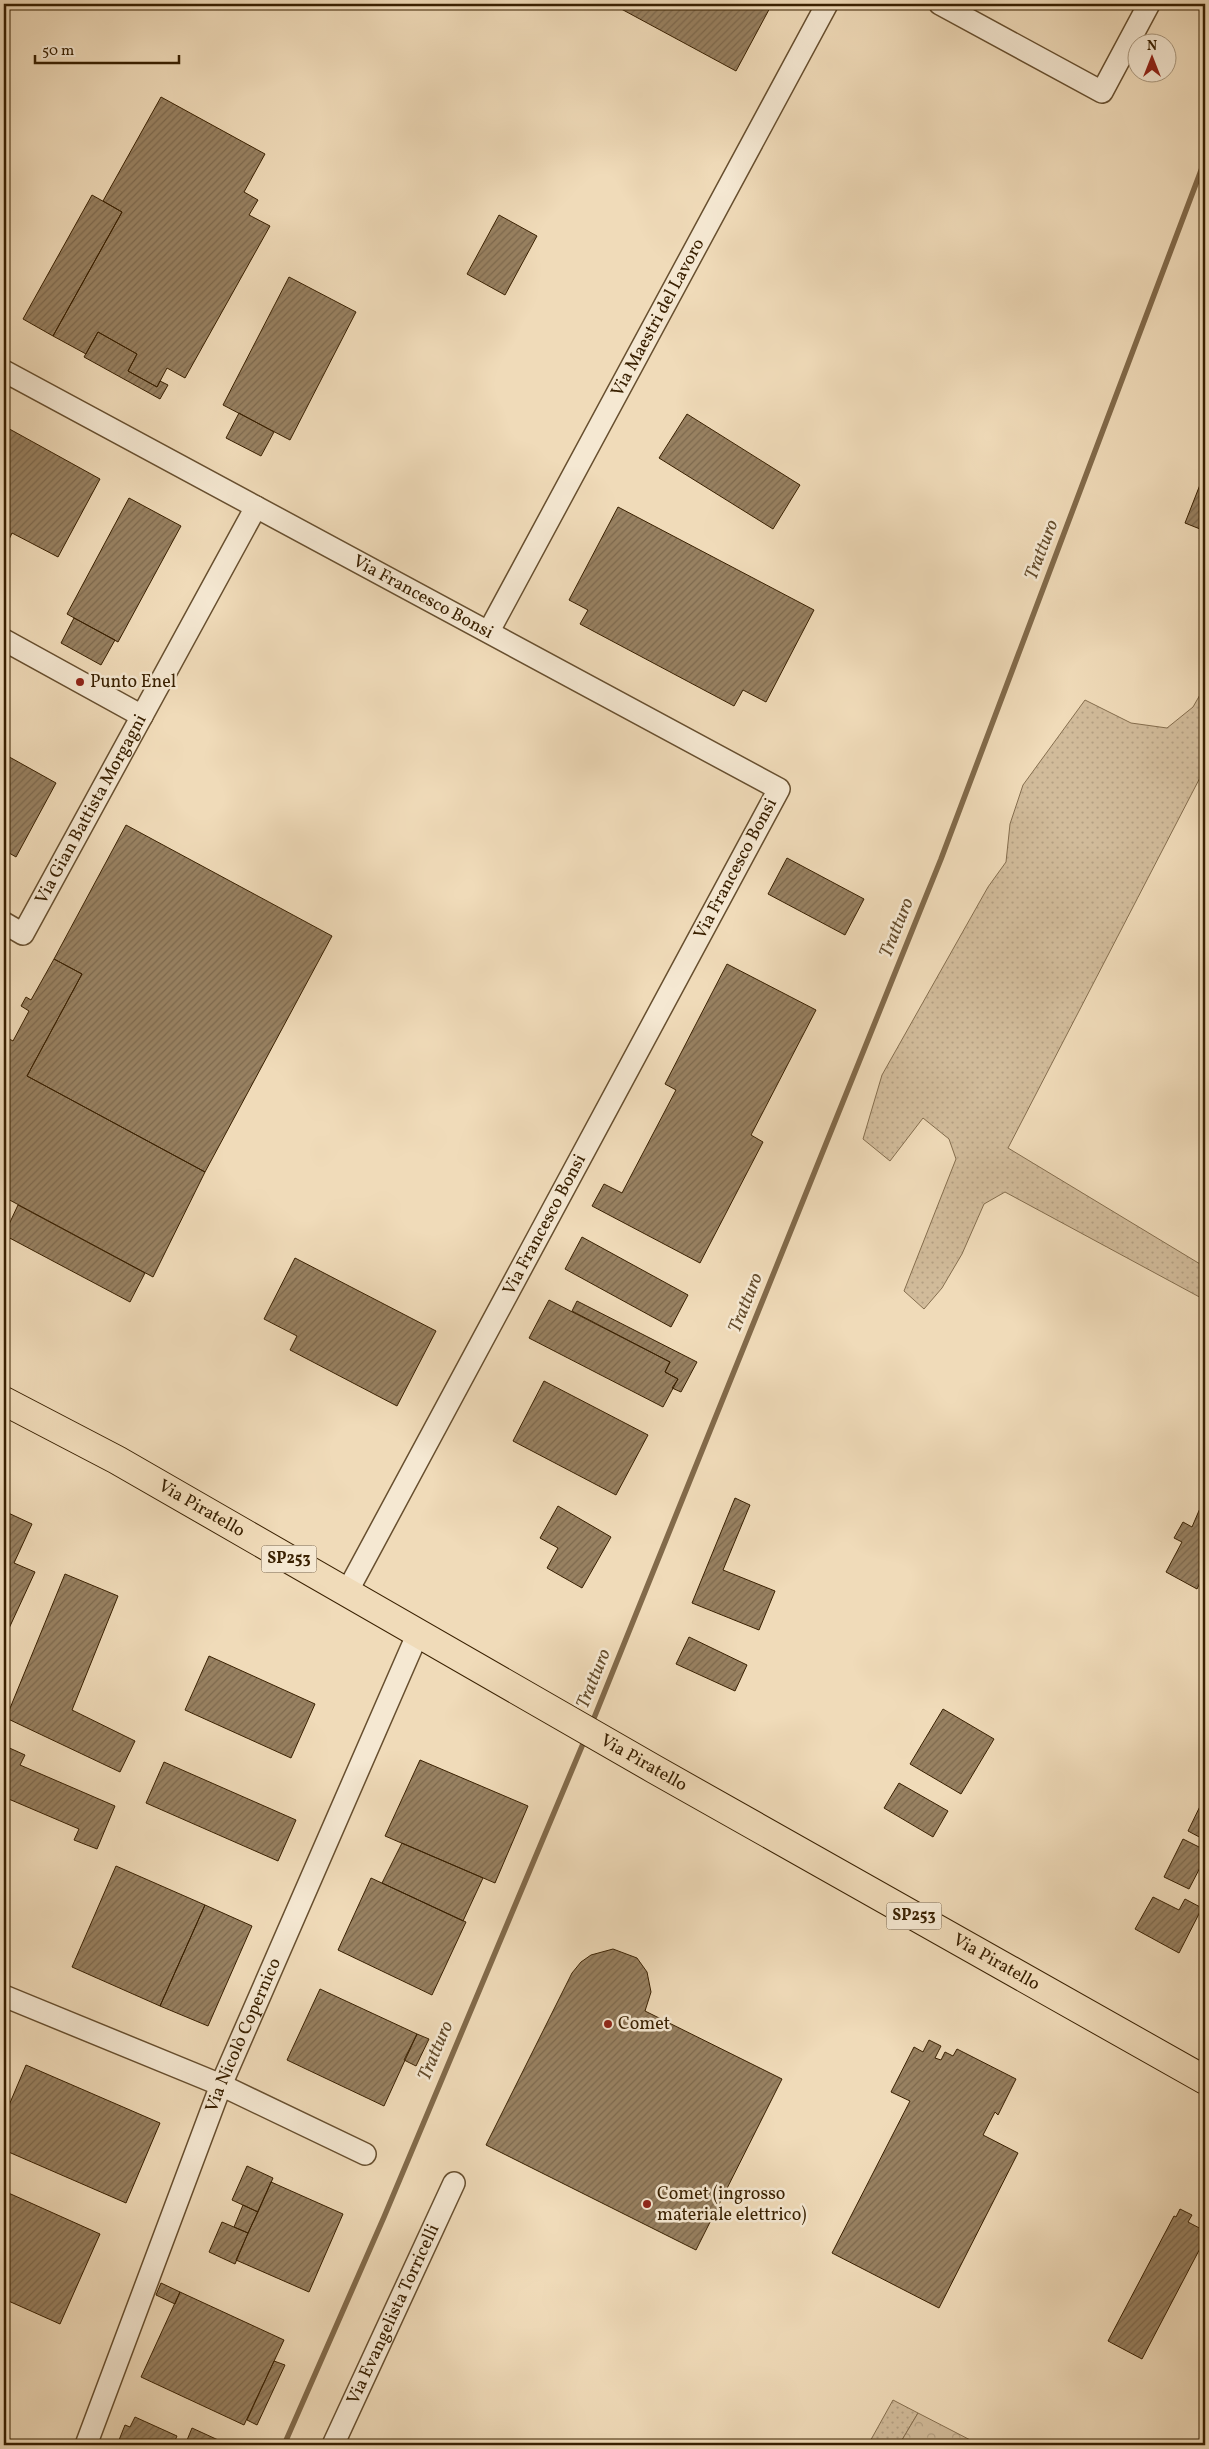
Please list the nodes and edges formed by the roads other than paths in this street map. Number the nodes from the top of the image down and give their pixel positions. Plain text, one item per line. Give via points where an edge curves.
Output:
1 (827, 4) edge
2 (940, 4) edge
3 (1150, 4) edge
4 (4, 371) edge
5 (256, 507) junction
6 (489, 631) junction
7 (4, 640) edge
8 (142, 716) junction
9 (4, 923) edge
10 (4, 1400) edge
11 (347, 1592) junction
12 (418, 1633) junction
13 (4, 1996) edge
14 (1205, 2080) edge
15 (221, 2086) junction
16 (365, 2154) dead end
17 (454, 2183) dead end
18 (86, 2445) edge
19 (333, 2445) edge

1 - 6 street, Via Maestri del Lavoro
2 - 3 street via 1102,92
4 - 5 street, Via Francesco Bonsi
5 - 6 street, Via Francesco Bonsi
5 - 8 street, Via Gian Battista Morgagni
6 - 11 street, Via Francesco Bonsi via 779,788
7 - 8 street
8 - 9 street, Via Gian Battista Morgagni via 23,934
10 - 11 main road, Via Piratello / SP253 via 117,1460
11 - 12 main road, Via Piratello / SP253
12 - 14 main road, Via Piratello / SP253
12 - 15 street, Via Nicolò Copernico
13 - 15 street
15 - 16 street
15 - 18 street, Via Nicolò Copernico
17 - 19 street, Via Evangelista Torricelli

